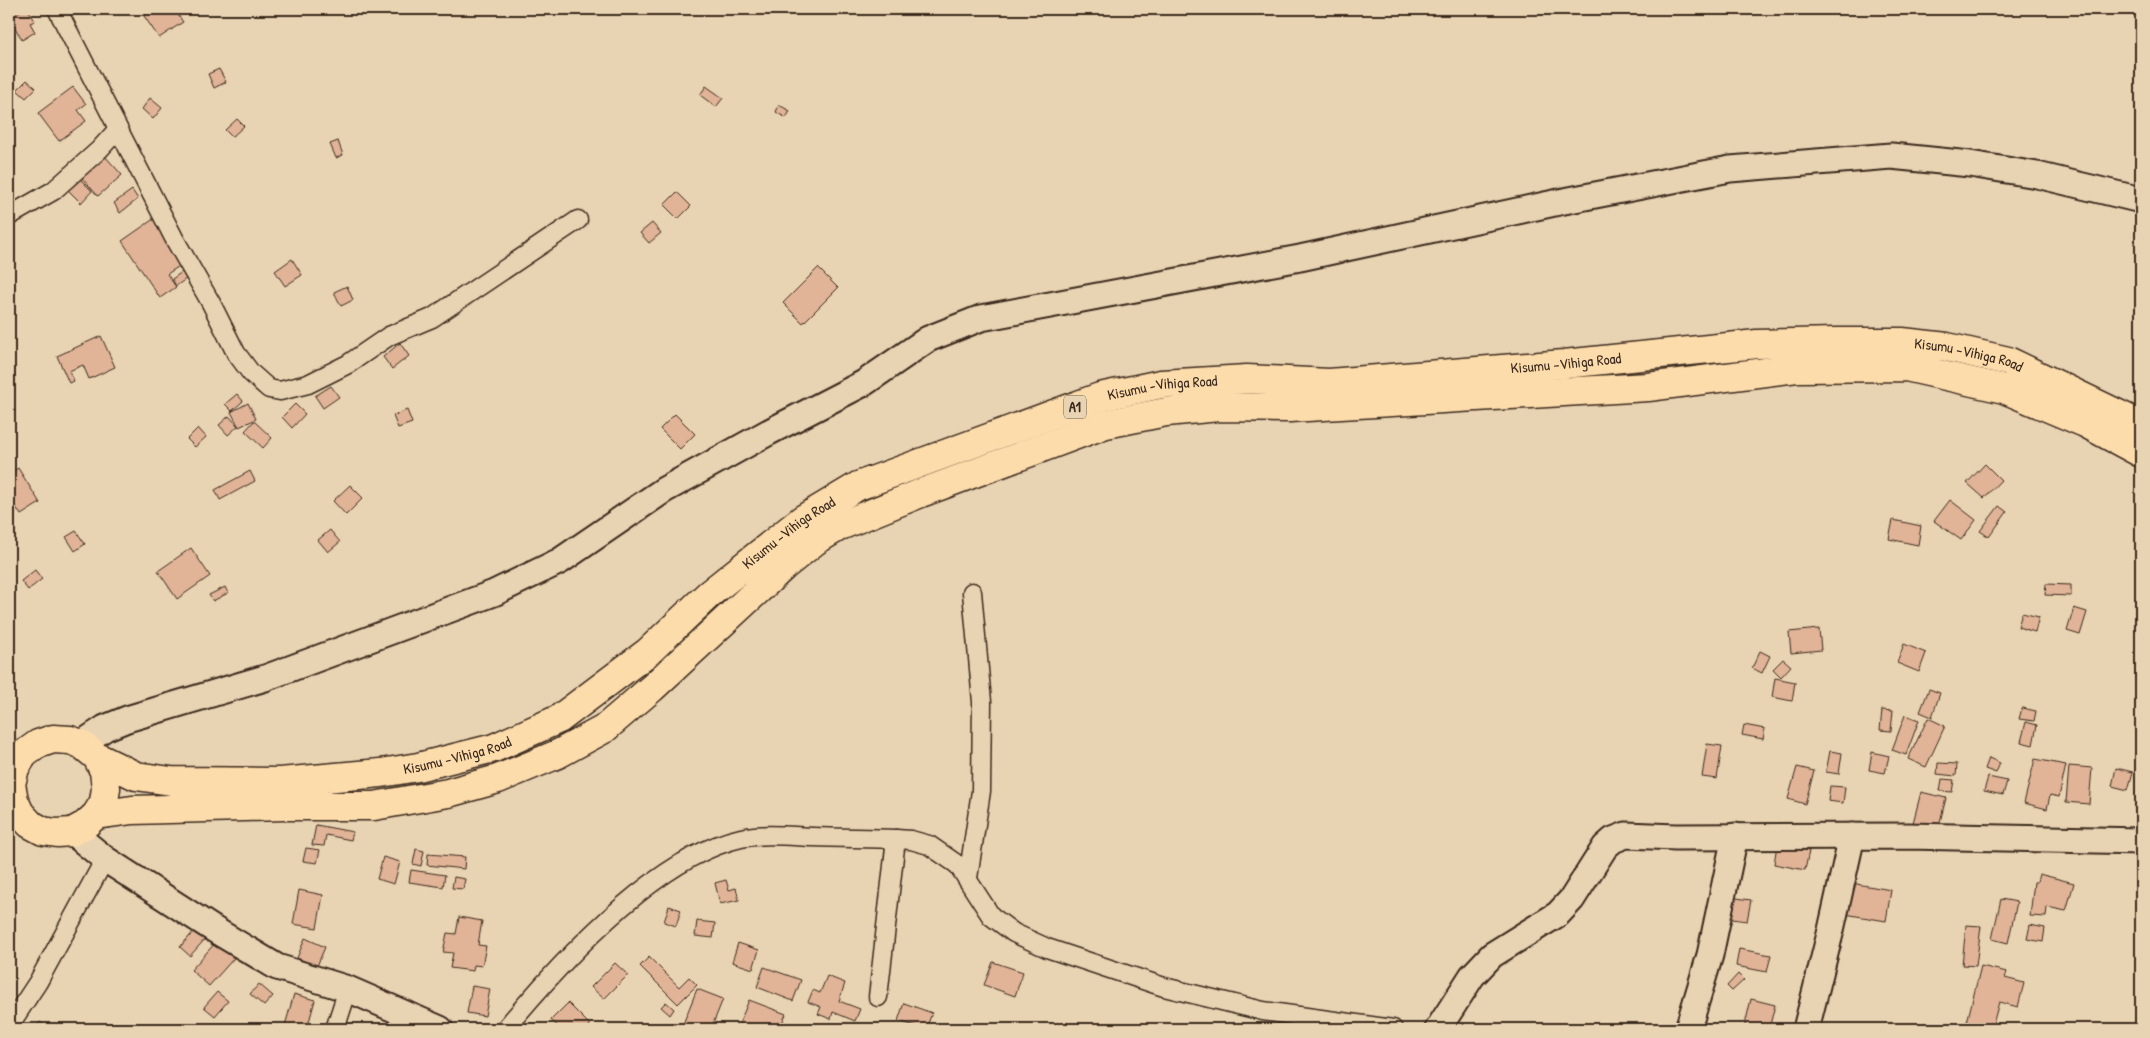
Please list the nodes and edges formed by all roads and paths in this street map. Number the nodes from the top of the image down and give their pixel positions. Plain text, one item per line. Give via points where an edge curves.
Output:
1 (57, 9) edge
2 (118, 129) junction
3 (2141, 200) edge
4 (9, 216) edge
5 (578, 220) dead end
6 (2141, 425) edge
7 (2141, 453) edge
8 (972, 592) dead end
9 (89, 750) junction
10 (16, 752) edge
11 (11, 798) edge
12 (96, 815) junction
13 (72, 832) junction
14 (1735, 836) junction
15 (1852, 836) junction
16 (896, 839) junction
17 (2141, 841) edge
18 (106, 859) junction
19 (968, 878) junction
20 (348, 989) junction
21 (878, 997) dead end
22 (9, 1026) edge
23 (335, 1029) edge
24 (440, 1029) edge
25 (505, 1029) edge
26 (1393, 1029) edge
27 (1438, 1029) edge
28 (1688, 1029) edge
29 (1806, 1029) edge

1 - 2 street
2 - 4 street via 59,187
2 - 5 street via 236,353 269,389 308,384 348,364 389,336 432,318
3 - 9 street via 2037,175 1891,156 1730,169 1271,263 980,318 928,339 864,383 664,490 560,561 494,593 265,678 127,719 105,728
6 - 9 highway, Kisumu -Vihiga Road / A1 via 2008,361 1947,347 1902,342 1757,344 1329,383 1248,379 1161,384 1100,397 858,486 803,519 709,594 648,652 559,720 494,748 399,770 280,782 155,780 136,776
7 - 12 highway, Kisumu -Vihiga Road / A1 via 2085,423 2004,389 1906,368 1797,368 1648,387 1166,412 1106,424 921,492 840,526 784,566 604,729 558,754 498,779 448,793 374,806 142,810
8 - 19 street via 982,722 981,791
9 - 10 highway, A1 via 70,740 53,739
9 - 12 highway via 104,771 106,788 104,802
10 - 11 highway, A1
11 - 13 highway, A1 via 30,824 43,831
12 - 13 highway
13 - 18 street
14 - 15 street
14 - 27 street via 1626,835 1613,840 1558,914 1492,955 1472,976
14 - 28 street via 1710,955
15 - 17 street
15 - 29 street
16 - 19 street via 929,845 958,864
16 - 21 street
16 - 25 street via 766,836 741,838 715,846 678,866 613,916 572,953
18 - 20 street via 277,966
18 - 22 street via 38,982
19 - 26 street via 983,905 1002,925 1047,948 1090,964 1164,987 1263,1011
20 - 23 street
20 - 24 street

